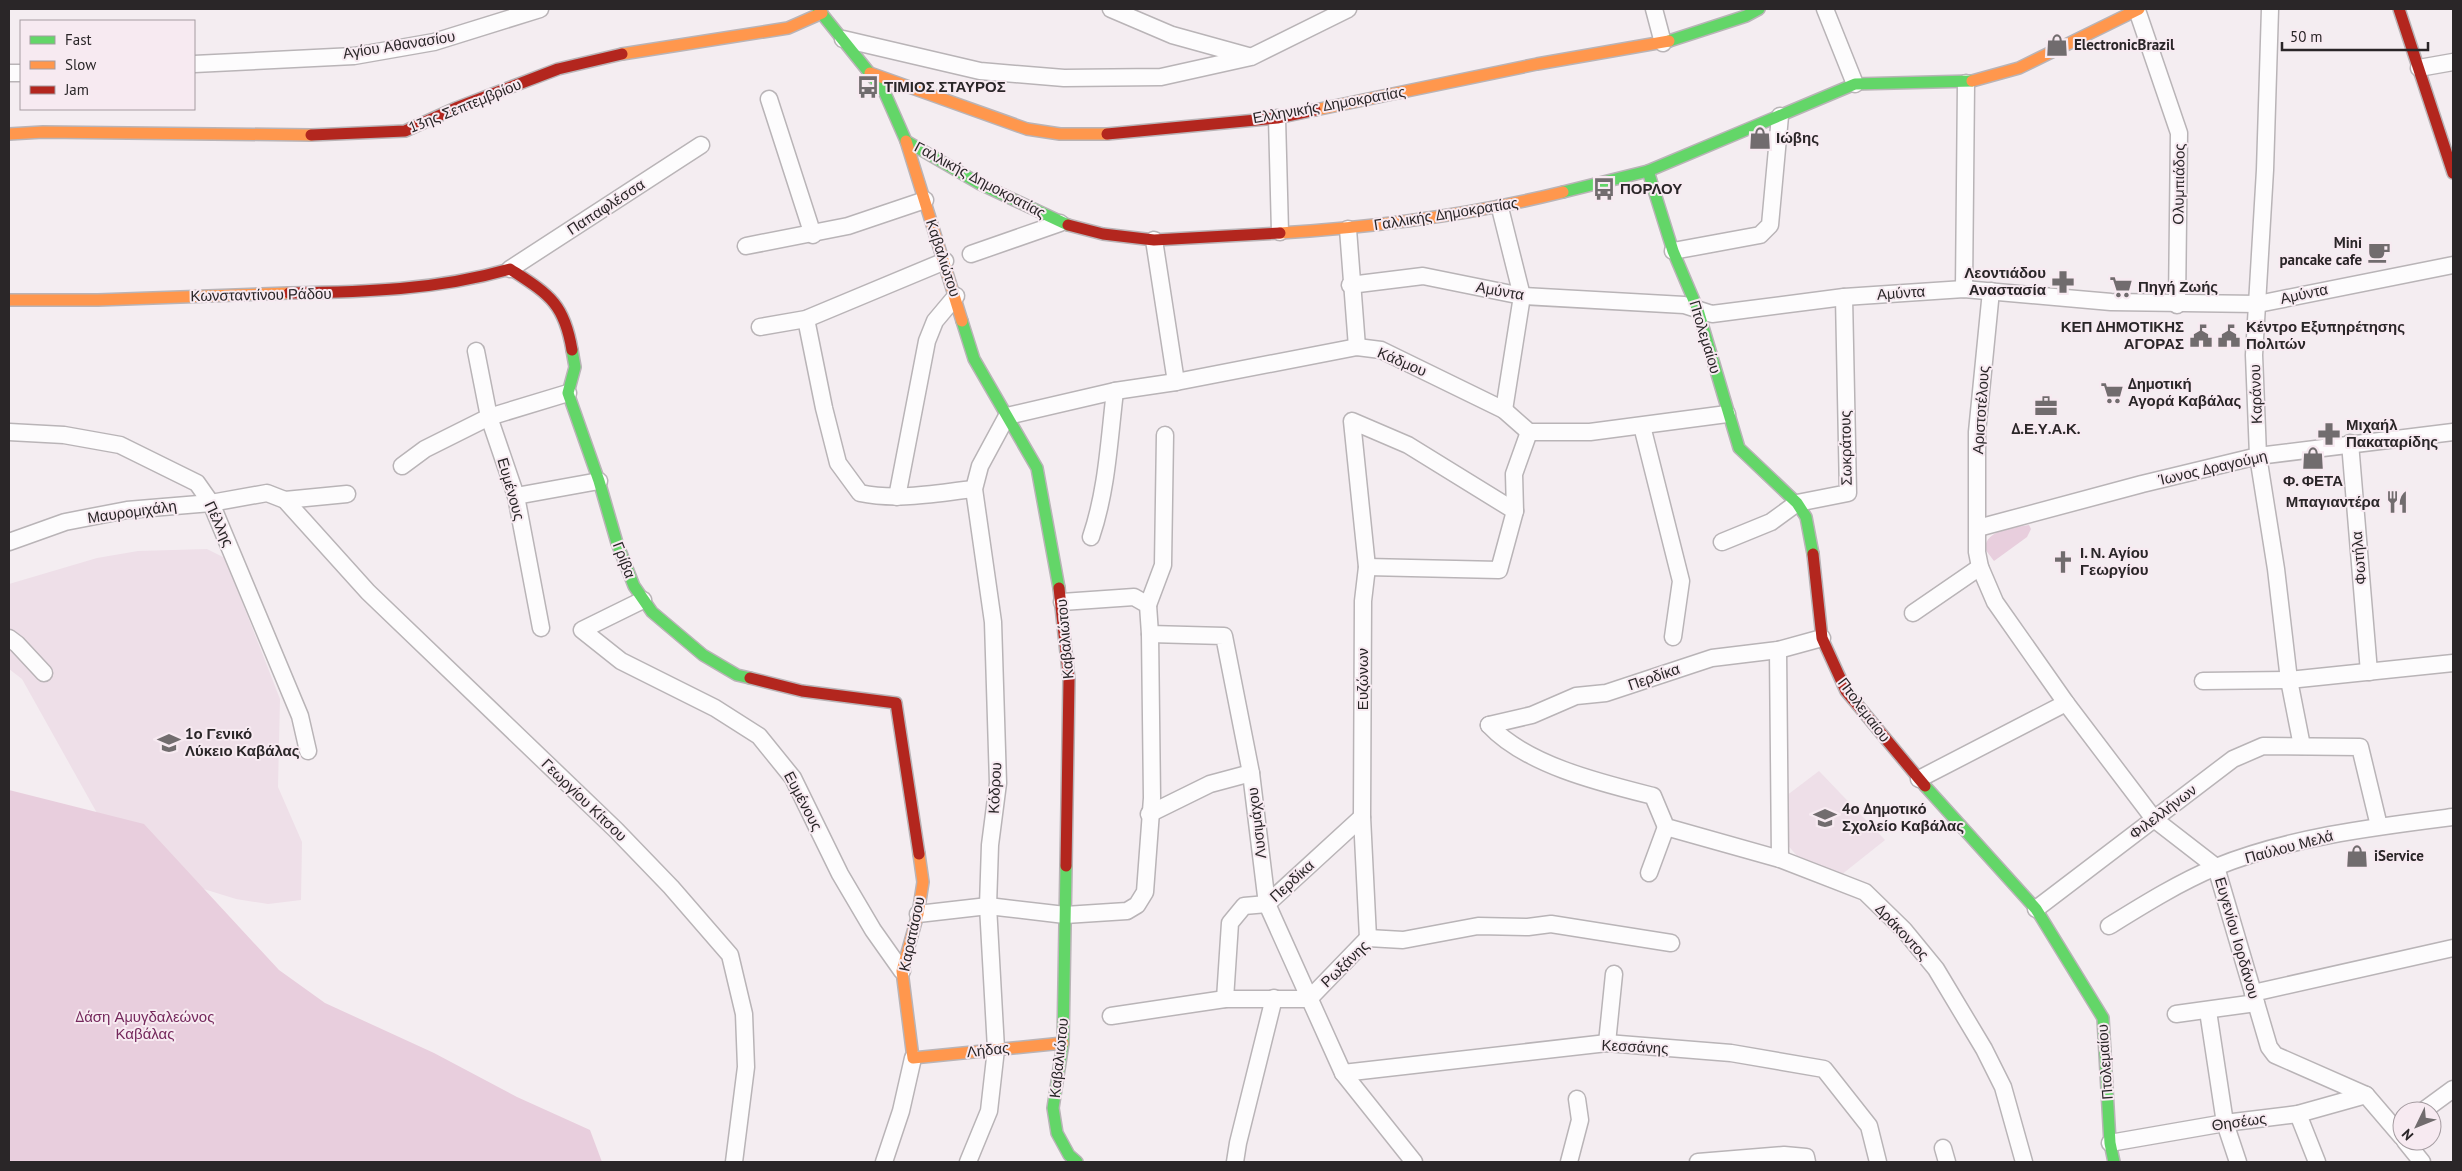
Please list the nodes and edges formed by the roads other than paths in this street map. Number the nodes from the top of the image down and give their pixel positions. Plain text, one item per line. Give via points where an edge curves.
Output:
1 (540, 9) edge
2 (1112, 9) edge
3 (1348, 9) edge
4 (1654, 9) edge
5 (1759, 9) edge
6 (1825, 9) edge
7 (2138, 9) edge
8 (2270, 9) edge
9 (2399, 9) edge
10 (820, 11) edge
11 (843, 39) junction
12 (1663, 43) junction
13 (1251, 57) junction
14 (2453, 62) edge
15 (195, 64) edge
16 (2419, 68) junction
17 (870, 72) junction
18 (1966, 83) junction
19 (1855, 84) junction
20 (769, 99) dead end
21 (1780, 116) junction
22 (1277, 118) junction
23 (9, 134) edge
24 (906, 141) junction
25 (701, 145) dead end
26 (1648, 171) junction
27 (2453, 173) edge
28 (925, 200) junction
29 (1500, 208) junction
30 (1060, 222) junction
31 (1348, 229) junction
32 (1280, 232) junction
33 (813, 234) junction
34 (1154, 240) junction
35 (746, 246) dead end
36 (1673, 251) junction
37 (971, 254) dead end
38 (945, 260) junction
39 (2453, 265) edge
40 (510, 269) junction
41 (1350, 285) junction
42 (1964, 288) junction
43 (1991, 291) junction
44 (956, 296) junction
45 (1522, 296) junction
46 (1844, 297) junction
47 (9, 300) edge
48 (2177, 304) junction
49 (2258, 304) junction
50 (1698, 310) junction
51 (806, 320) junction
52 (760, 327) dead end
53 (1356, 347) junction
54 (476, 351) dead end
55 (1176, 382) junction
56 (1115, 391) junction
57 (568, 392) junction
58 (1504, 410) junction
59 (1727, 414) junction
60 (1007, 416) junction
61 (489, 417) junction
62 (1642, 426) junction
63 (9, 432) edge
64 (1529, 432) junction
65 (2453, 432) edge
66 (1165, 435) dead end
67 (2350, 443) junction
68 (2258, 456) junction
69 (402, 466) dead end
70 (599, 481) junction
71 (974, 489) junction
72 (347, 494) dead end
73 (516, 496) junction
74 (897, 497) junction
75 (285, 500) junction
76 (211, 503) junction
77 (1797, 503) junction
78 (1515, 511) junction
79 (1978, 528) junction
80 (1091, 538) dead end
81 (9, 542) edge
82 (1722, 542) dead end
83 (1367, 566) junction
84 (1980, 567) junction
85 (643, 600) junction
86 (1062, 602) junction
87 (1148, 605) junction
88 (1913, 613) dead end
89 (541, 628) dead end
90 (1150, 634) junction
91 (1674, 636) dead end
92 (9, 638) edge
93 (1822, 638) junction
94 (1778, 650) junction
95 (2453, 663) edge
96 (2369, 672) junction
97 (44, 673) dead end
98 (2289, 680) junction
99 (2203, 681) dead end
100 (896, 703) joint
101 (2066, 703) junction
102 (2302, 746) junction
103 (308, 751) dead end
104 (1251, 773) junction
105 (1919, 779) junction
106 (1149, 814) junction
107 (1362, 817) junction
108 (2453, 817) edge
109 (2154, 819) junction
110 (2379, 826) junction
111 (1666, 827) junction
112 (1780, 859) junction
113 (2216, 867) junction
114 (1650, 873) dead end
115 (1267, 904) junction
116 (988, 906) junction
117 (2036, 909) junction
118 (918, 914) junction
119 (1065, 915) junction
120 (2110, 926) dead end
121 (1368, 938) junction
122 (1671, 943) dead end
123 (2453, 948) edge
124 (902, 971) junction
125 (1614, 974) dead end
126 (1274, 998) junction
127 (2254, 998) junction
128 (1224, 999) junction
129 (1309, 999) junction
130 (2208, 1011) junction
131 (2176, 1014) dead end
132 (1111, 1016) dead end
133 (1064, 1043) junction
134 (1607, 1043) junction
135 (996, 1050) junction
136 (913, 1058) junction
137 (1343, 1073) junction
138 (2453, 1089) edge
139 (2366, 1095) junction
140 (1577, 1099) dead end
141 (2437, 1101) edge
142 (2298, 1114) junction
143 (2225, 1123) junction
144 (2392, 1123) edge
145 (2110, 1143) junction
146 (2414, 1151) edge
147 (1071, 1160) edge
148 (1807, 1160) edge
149 (734, 1162) edge
150 (884, 1162) edge
151 (968, 1162) edge
152 (1235, 1162) edge
153 (1414, 1162) edge
154 (1569, 1162) edge
155 (1698, 1162) edge
156 (1878, 1162) edge
157 (2024, 1162) edge
158 (2114, 1162) edge
159 (2238, 1162) edge
160 (2317, 1162) edge
161 (2422, 1162) edge

1 - 15 street, Αγίου Αθανασίου via 434,42 354,56
2 - 13 street via 1172,35
3 - 13 street
4 - 12 street
5 - 12 street, Ελληνικής Δημοκρατίας
6 - 19 street
7 - 18 street, Γαλλικής Δημοκρατίας via 2019,68
7 - 48 street, Ολυμπιάδος via 2179,133
8 - 49 street, Καράνου
9 - 16 street
10 - 11 street, Γαλλικής Δημοκρατίας
10 - 23 street, 13ης Σεπτεμβρίου via 788,28 599,58 558,69 456,108 405,132 326,135
11 - 13 street via 980,71 1064,78 1161,77
11 - 17 street, Γαλλικής Δημοκρατίας
12 - 22 street, Ελληνικής Δημοκρατίας via 1537,64
14 - 16 street
16 - 27 street
17 - 22 street, Ελληνικής Δημοκρατίας via 998,120 1060,134 1101,135
17 - 24 street, Γαλλικής Δημοκρατίας via 884,91
18 - 19 street, Γαλλικής Δημοκρατίας
18 - 42 street
19 - 21 street, Γαλλικής Δημοκρατίας
20 - 33 street
21 - 26 street, Γαλλικής Δημοκρατίας
21 - 36 street via 1770,226 1766,232
22 - 32 street
24 - 28 street, Καβαλιώτου
24 - 30 street, Γαλλικής Δημοκρατίας via 980,184
25 - 40 street, Παπαφλέσσα
26 - 29 street, Γαλλικής Δημοκρατίας
26 - 36 street, Πτολεμαίου
28 - 33 street via 848,226
28 - 38 street, Καβαλιώτου
29 - 31 street, Γαλλικής Δημοκρατίας
29 - 45 street
30 - 34 street, Γαλλικής Δημοκρατίας via 1103,234
30 - 37 street
31 - 32 street, Γαλλικής Δημοκρατίας
31 - 41 street
32 - 34 street, Γαλλικής Δημοκρατίας
33 - 35 street
34 - 55 street
36 - 50 street, Πτολεμαίου
38 - 44 street, Καβαλιώτου
38 - 51 street
39 - 49 street, Αμύντα
40 - 47 street, Κωνσταντίνου Ράδου via 473,281 418,290 359,294
40 - 57 street via 549,295 568,326 575,367
41 - 45 street, Αμύντα via 1423,276
41 - 53 street
42 - 43 street, Αμύντα
42 - 46 street, Αμύντα
43 - 48 street, Αμύντα via 2111,302
43 - 79 street, Αριστοτέλους via 1977,432
44 - 60 street, Καβαλιώτου via 974,359
44 - 74 street via 935,321 927,341
45 - 50 street, Αμύντα via 1684,304
45 - 58 street
46 - 50 street, Αμύντα via 1712,314
46 - 77 street, Σωκράτους via 1848,493
48 - 49 street, Αμύντα
49 - 68 street, Καράνου via 2254,355
50 - 59 street, Πτολεμαίου
51 - 52 street
51 - 74 street via 838,464 860,493
53 - 55 street, Κάδμου
53 - 58 street, Κάδμου via 1381,350
54 - 61 street, Ευμένους
55 - 56 street, Κάδμου
56 - 60 street, Κάδμου
56 - 80 street via 1104,486
57 - 61 street
57 - 70 street, Γρίβα
58 - 64 street, Κάδμου
59 - 62 street
59 - 77 street, Πτολεμαίου via 1739,448
60 - 71 street, Κόδρου via 980,466
60 - 86 street, Καβαλιώτου via 1037,468
61 - 69 street via 425,449
61 - 73 street, Ευμένους
62 - 64 street via 1581,432
62 - 91 street via 1681,581
63 - 76 street, Πέλλης via 64,435 120,444 197,483
64 - 78 street via 1514,474
65 - 67 street, Ίωνος Δραγούμη
66 - 87 street via 1163,565
67 - 68 street, Ίωνος Δραγούμη
67 - 96 street, Φωτήλα
68 - 79 street, Ίωνος Δραγούμη
68 - 98 street, Καράνου
70 - 73 street
70 - 85 street, Γρίβα via 617,543
71 - 74 street
71 - 116 street, Κόδρου via 993,622 998,783 990,845
72 - 75 street, Μαυρομιχάλη
73 - 89 street, Ευμένους
75 - 76 street, Μαυρομιχάλη via 267,493
75 - 149 street, Γεωργίου Κίτσου via 368,592 672,887 730,955 744,1014 746,1058
76 - 81 street, Μαυρομιχάλη via 127,510 65,522
76 - 103 street, Πέλλης via 300,716
77 - 82 street, Σωκράτους via 1771,522
77 - 93 street, Πτολεμαίου via 1806,517 1814,560
78 - 83 street via 1499,570
78 - 83 street, Ευζώνων via 1408,445 1352,421
79 - 84 street, Αριστοτέλους
83 - 107 street, Ευζώνων via 1363,601
84 - 88 street
84 - 101 street, Ευγενίου Ιορδάνου via 1998,608
85 - 100 street, Γρίβα via 674,632 703,655 737,675 802,691
85 - 124 street, Ευμένους via 582,630 621,661 715,708 759,736 794,778 840,874
86 - 87 street via 1134,597
86 - 119 street, Καβαλιώτου via 1069,680
87 - 90 street
90 - 104 street, Λυσιμάχου via 1224,636
90 - 106 street via 1152,798
92 - 97 street
93 - 94 street, Περδίκα
93 - 105 street, Πτολεμαίου via 1846,691
94 - 111 street, Περδίκα via 1712,658 1606,693 1576,696 1532,715 1488,725 1527,755 1616,787 1653,796
94 - 112 street
95 - 96 street
96 - 98 street
98 - 99 street
98 - 102 street, Καράνου
100 - 118 street, Καρατάσου via 923,882
101 - 105 street
101 - 109 street, Ευγενίου Ιορδάνου
102 - 109 street, Φιλελλήνων via 2263,746 2232,759
102 - 110 street, Φιλελλήνων via 2360,747
104 - 106 street via 1210,784
104 - 115 street, Λυσιμάχου
105 - 117 street, Πτολεμαίου
106 - 119 street via 1145,892 1137,905 1127,911
107 - 115 street, Περδίκα
107 - 121 street, Ευζώνων
108 - 110 street, Παύλου Μελά
109 - 113 street, Ευγενίου Ιορδάνου
109 - 117 street, Φιλελλήνων
110 - 113 street, Παύλου Μελά via 2288,845
111 - 112 street, Δράκοντος
111 - 114 street
112 - 157 street, Δράκοντος via 1865,892 1904,930 1936,969 2004,1087
113 - 120 street, Παύλου Μελά via 2153,898
113 - 127 street, Ευγενίου Ιορδάνου
115 - 128 street, Περδίκα via 1244,906 1230,923
115 - 129 street, Λυσιμάχου
116 - 118 street
116 - 119 street
116 - 135 street, Κόδρου
117 - 145 street, Πτολεμαίου via 2103,1018
118 - 124 street, Καρατάσου
119 - 133 street, Καβαλιώτου
121 - 122 street, Ρωξάνης via 1403,940 1478,926 1550,924
121 - 129 street, Ρωξάνης
123 - 127 street
124 - 136 street, Καρατάσου
125 - 134 street
126 - 128 street, Ρωξάνης
126 - 129 street, Ρωξάνης
126 - 152 street
127 - 130 street
127 - 139 street, Ευγενίου Ιορδάνου via 2274,1055
128 - 132 street, Ρωξάνης
129 - 137 street, Λυσιμάχου
130 - 131 street
130 - 143 street
133 - 135 street, Λήδας
133 - 147 street, Καβαλιώτου via 1053,1108 1057,1133
134 - 137 street, Κεσσάνης
134 - 156 street, Κεσσάνης via 1731,1053 1824,1068 1869,1126
135 - 136 street, Λήδας
135 - 151 street, Κόδρου via 989,1111
136 - 150 street, Καρατάσου via 901,1111
137 - 153 street, Λυσιμάχου
138 - 141 street
139 - 142 street, Θησέως
139 - 144 street, Ευγενίου Ιορδάνου
140 - 154 street via 1580,1120
142 - 143 street, Θησέως
142 - 160 street
143 - 145 street, Θησέως
143 - 159 street
145 - 158 street, Πτολεμαίου
146 - 161 street, Ευγενίου Ιορδάνου
148 - 155 street via 1784,1154

